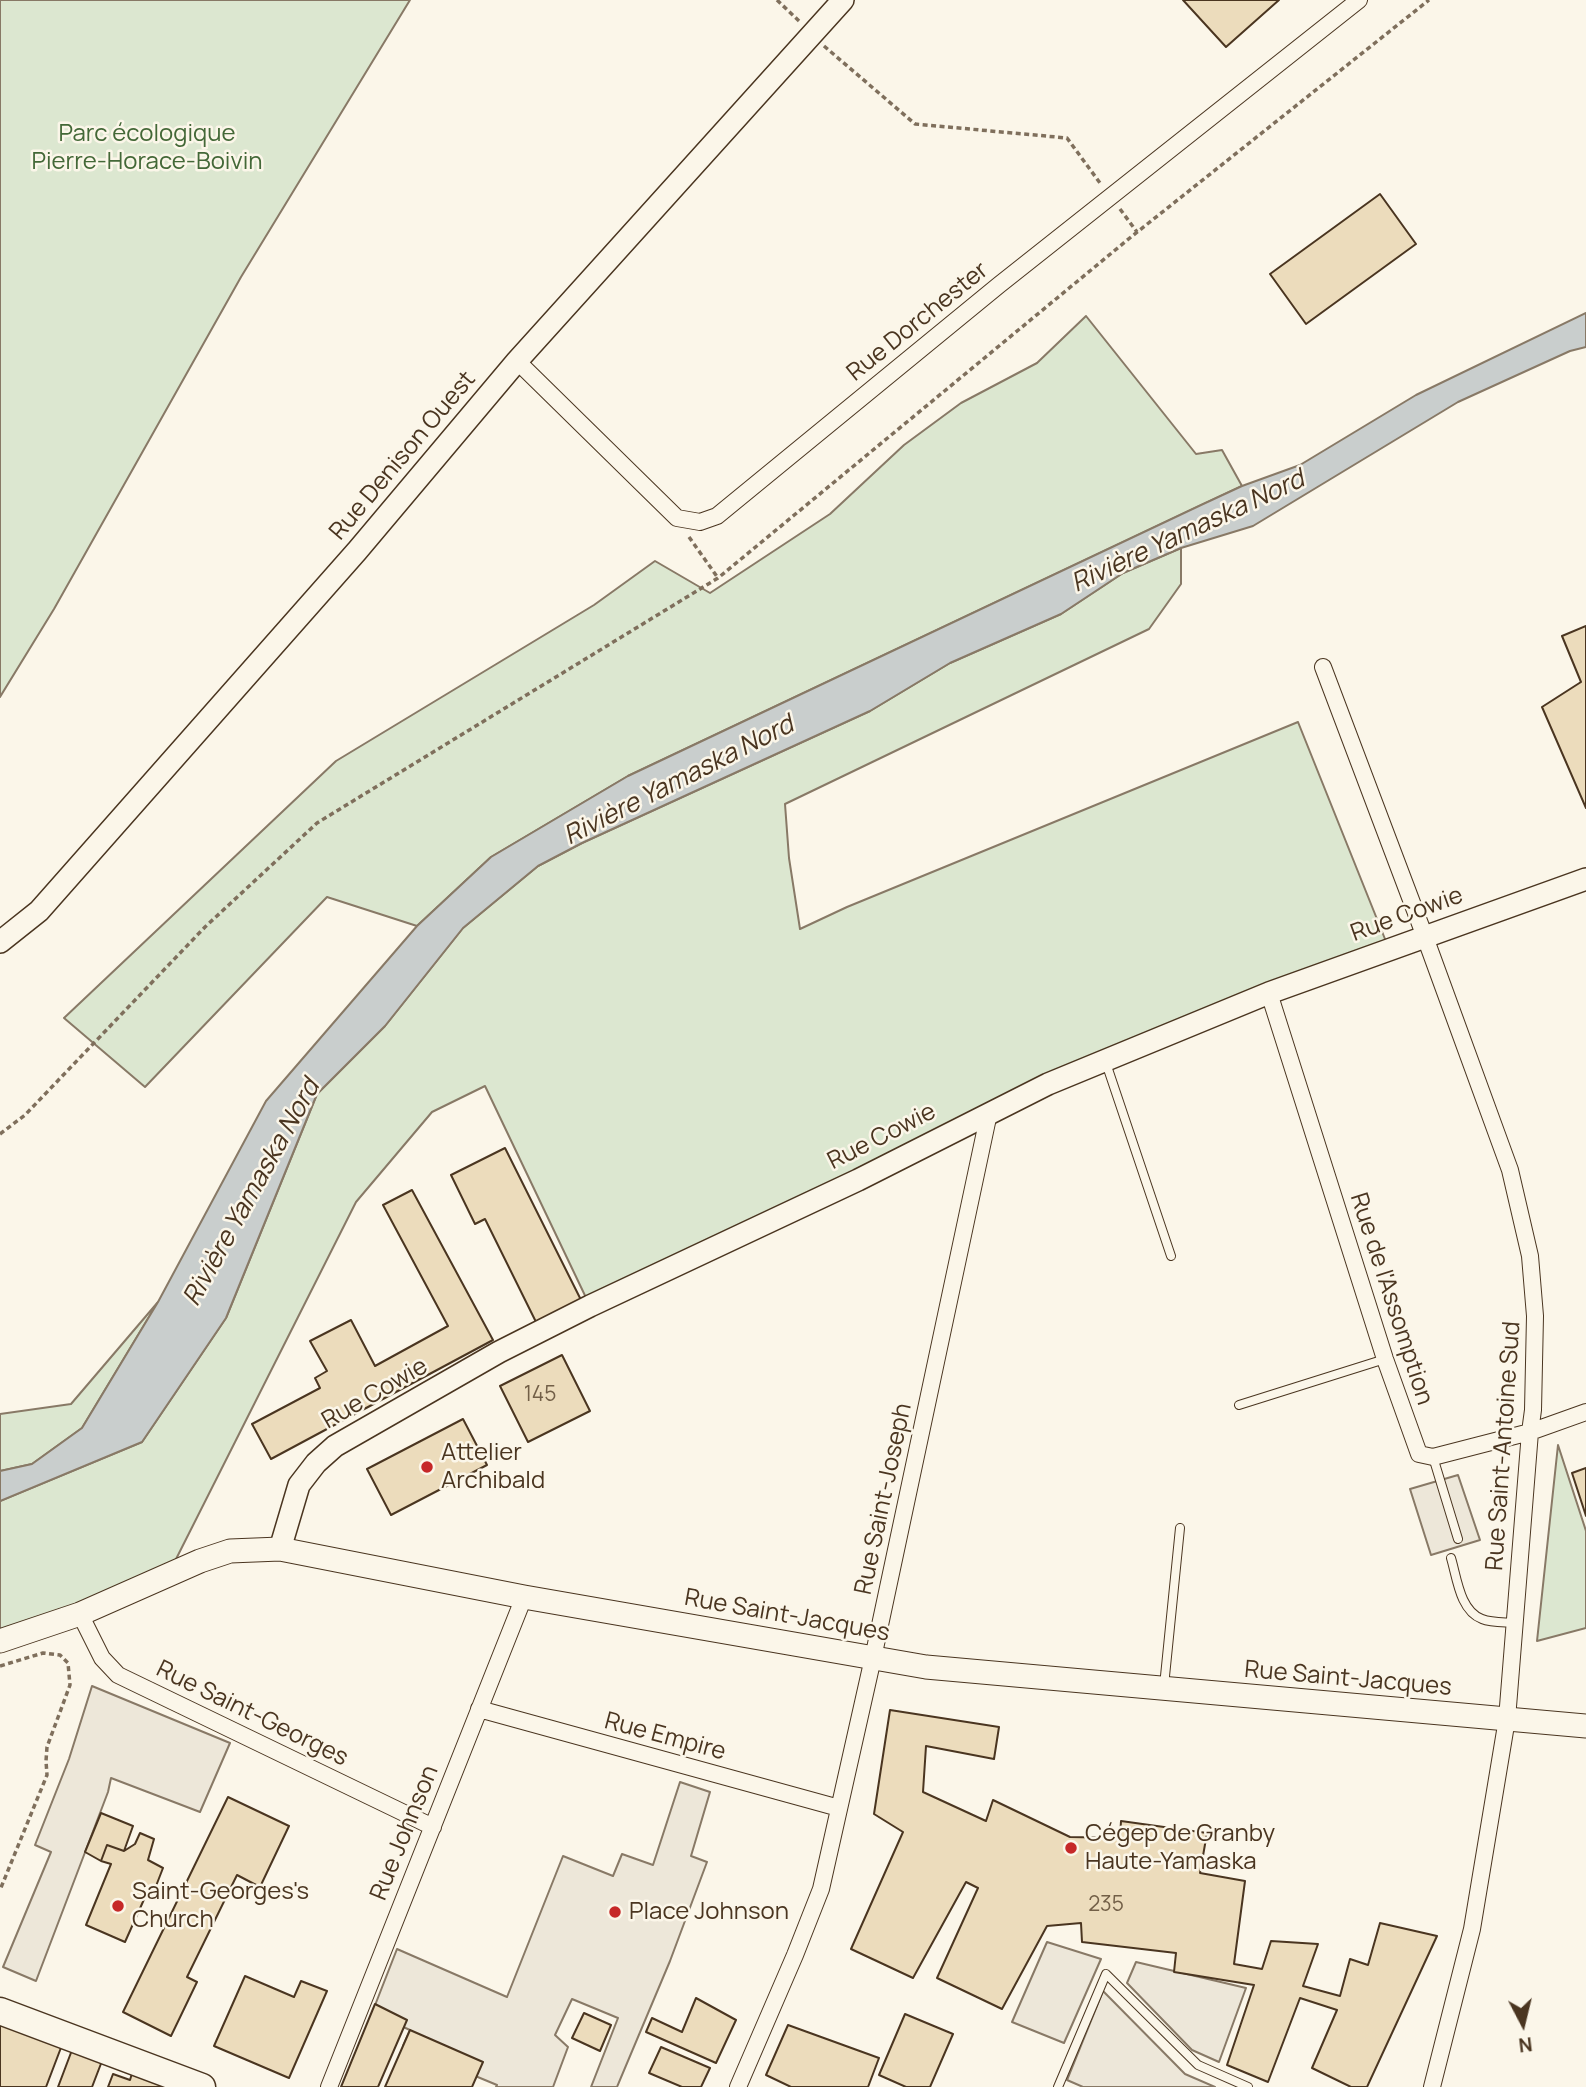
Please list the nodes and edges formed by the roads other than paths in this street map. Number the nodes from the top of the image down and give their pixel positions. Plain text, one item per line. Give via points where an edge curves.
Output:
1 (1359, 0) edge
2 (832, 4) edge
3 (517, 360) junction
4 (1323, 667) dead end
5 (1586, 879) edge
6 (1425, 937) junction
7 (0, 942) edge
8 (1269, 993) junction
9 (1105, 1060) junction
10 (989, 1113) junction
11 (1171, 1255) dead end
12 (1385, 1359) junction
13 (1239, 1405) dead end
14 (1586, 1412) edge
15 (1530, 1432) junction
16 (1433, 1457) junction
17 (1180, 1528) dead end
18 (1458, 1539) dead end
19 (280, 1549) junction
20 (1451, 1558) dead end
21 (524, 1597) junction
22 (80, 1614) junction
23 (1515, 1623) junction
24 (0, 1641) edge
25 (873, 1658) junction
26 (1163, 1689) junction
27 (480, 1709) junction
28 (1507, 1720) junction
29 (1586, 1726) edge
30 (839, 1808) junction
31 (433, 1827) junction
32 (0, 2011) edge
33 (194, 2086) edge
34 (329, 2087) edge
35 (738, 2087) edge
36 (1058, 2087) edge
37 (1248, 2087) edge
38 (1432, 2087) edge

1 - 3 street, Rue Dorchester via 717,516 700,522 677,518
2 - 3 street, Rue Denison Ouest via 812,34
3 - 7 street, Rue Denison Ouest via 348,562 39,911
4 - 6 street, Rue Saint-Antoine Sud
5 - 6 street, Rue Cowie
6 - 8 street, Rue Cowie
6 - 15 street, Rue Saint-Antoine Sud via 1510,1170 1530,1256 1535,1316
8 - 9 street, Rue Cowie
8 - 12 street, Rue de l'Assomption
9 - 10 street, Rue Cowie
9 - 11 lane
10 - 19 street, Rue Cowie via 590,1306 335,1446 299,1485
10 - 25 street, Rue Saint-Joseph
12 - 13 lane
12 - 16 street, Rue de l'Assomption via 1419,1454
14 - 15 street
15 - 16 street
15 - 23 street, Rue Saint-Antoine Sud
16 - 18 lane
17 - 26 lane
19 - 21 main road, Rue Saint-Jacques
19 - 22 main road, Rue Saint-Jacques via 230,1551 210,1557
20 - 23 lane via 1466,1607 1474,1616
21 - 25 main road, Rue Saint-Jacques
21 - 27 street, Rue Johnson
22 - 24 main road, Rue Saint-Jacques
22 - 31 street, Rue Saint-Georges via 102,1658 118,1675
23 - 28 street, Rue Saint-Antoine Sud
25 - 26 main road, Rue Saint-Jacques
25 - 30 street, Rue Saint-Joseph
26 - 28 main road, Rue Saint-Jacques
27 - 30 street, Rue Empire
27 - 31 street, Rue Johnson
28 - 29 main road, Rue Saint-Jacques
28 - 38 street, Rue Saint-Antoine Sud via 1472,1928
30 - 35 street, Rue Saint-Joseph via 821,1889
31 - 34 street, Rue Johnson
32 - 33 main road
36 - 37 lane via 1106,1974 1198,2065

